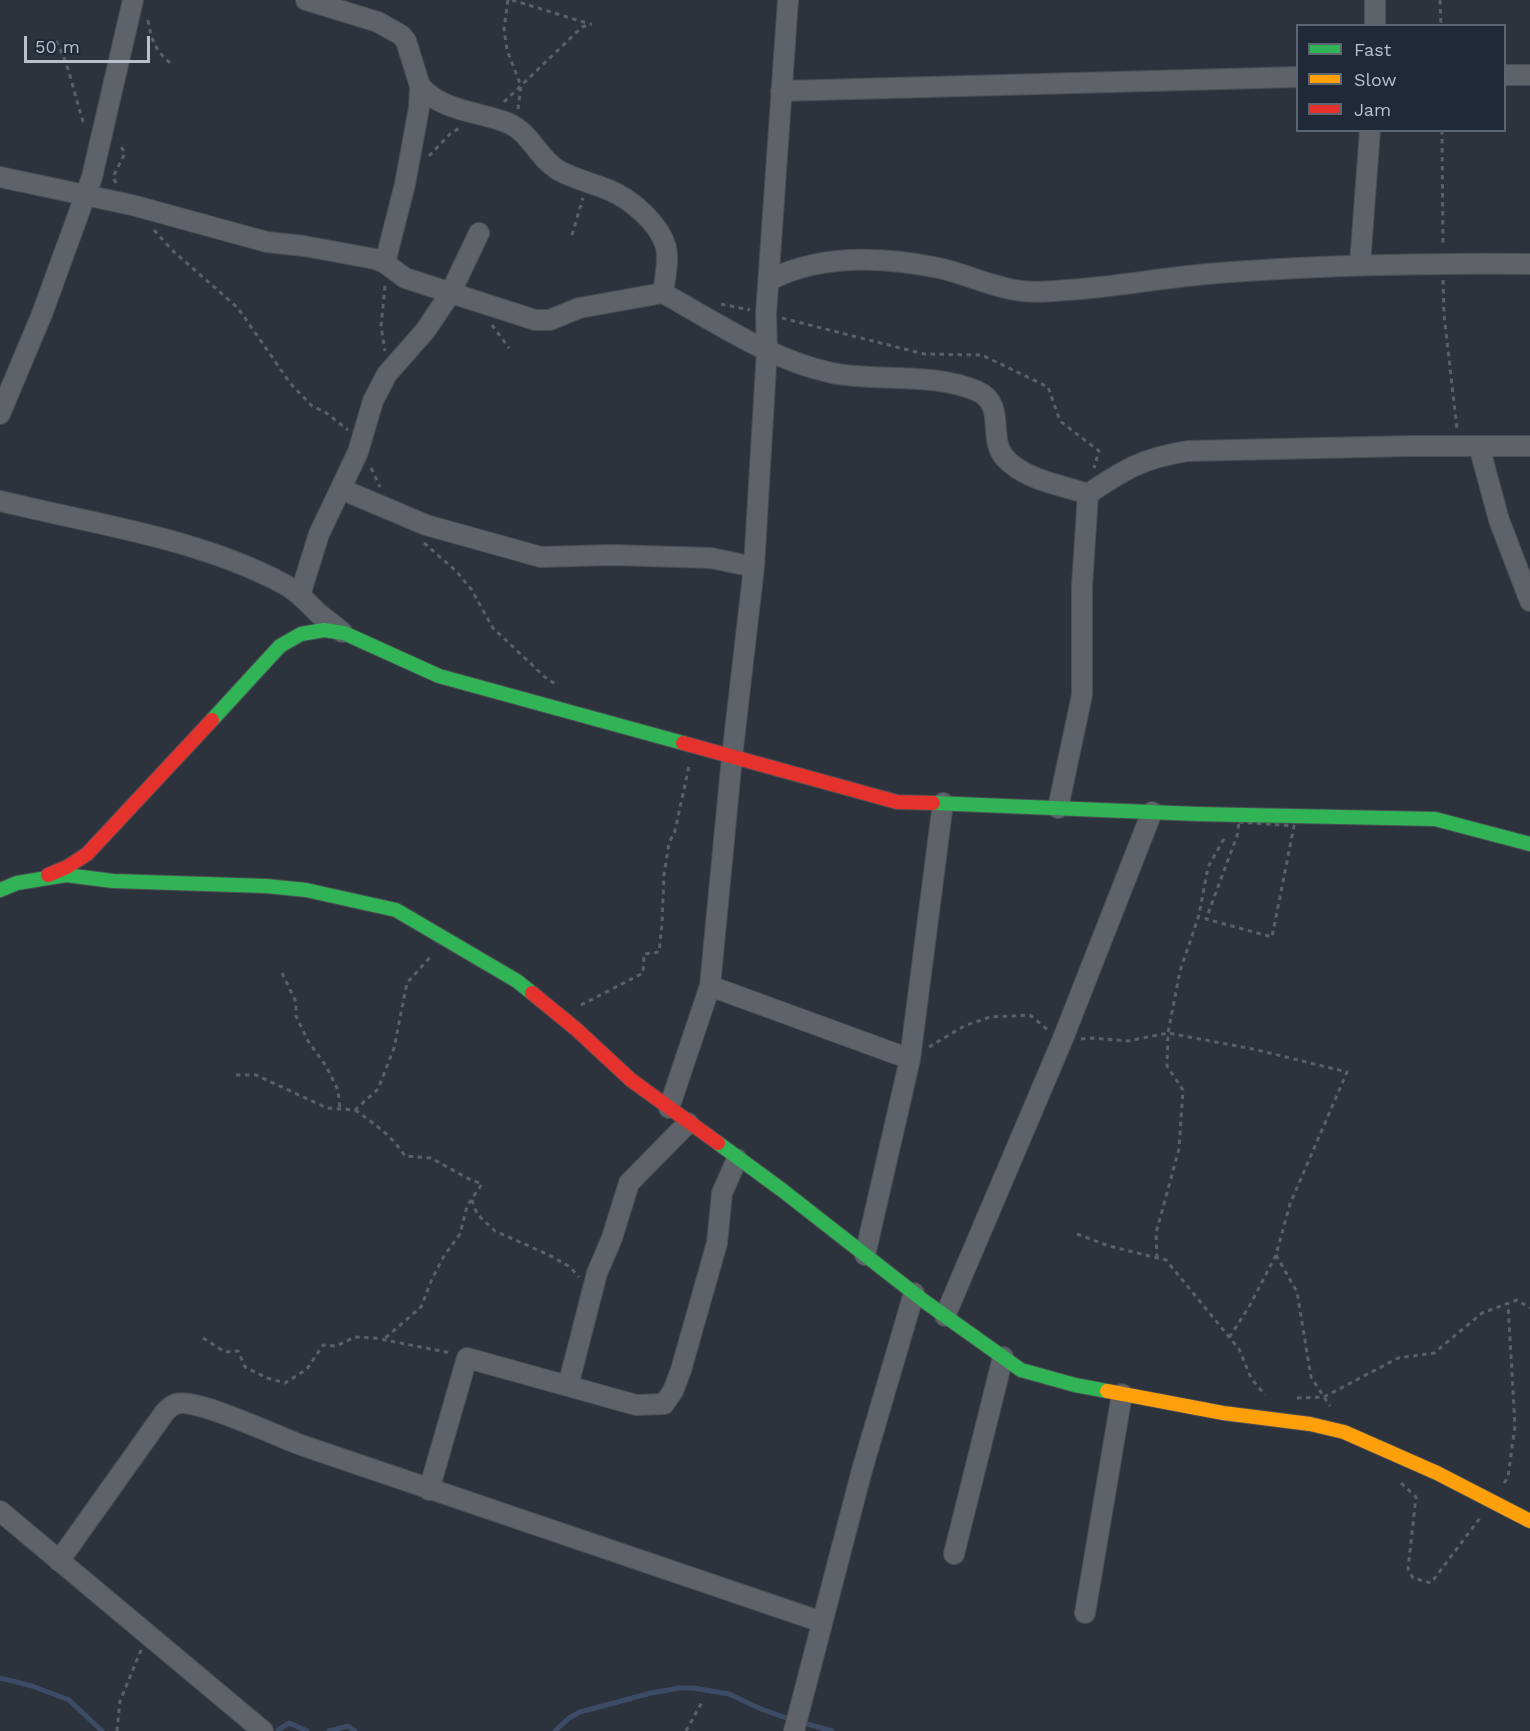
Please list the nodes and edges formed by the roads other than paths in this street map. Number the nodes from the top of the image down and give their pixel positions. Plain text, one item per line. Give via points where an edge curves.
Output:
1 (133, 0) edge
2 (306, 0) edge
3 (788, 0) edge
4 (1375, 0) edge
5 (1375, 24) edge
6 (1506, 75) edge
7 (1530, 75) edge
8 (1296, 77) edge
9 (420, 86) junction
10 (782, 91) junction
11 (1370, 132) edge
12 (0, 177) edge
13 (84, 196) junction
14 (479, 233) dead end
15 (385, 263) junction
16 (1360, 264) junction
17 (1530, 264) edge
18 (770, 280) junction
19 (663, 293) junction
20 (450, 294) junction
21 (767, 350) junction
22 (0, 414) edge
23 (1469, 446) junction
24 (1530, 446) edge
25 (341, 489) junction
26 (1088, 494) junction
27 (0, 501) edge
28 (754, 567) junction
29 (300, 596) junction
30 (1530, 601) edge
31 (346, 635) junction
32 (732, 757) junction
33 (943, 803) junction
34 (1058, 808) junction
35 (1152, 812) junction
36 (1530, 843) edge
37 (32, 881) junction
38 (0, 890) edge
39 (710, 986) junction
40 (910, 1059) junction
41 (669, 1108) junction
42 (688, 1123) junction
43 (736, 1159) junction
44 (865, 1255) junction
45 (914, 1293) junction
46 (945, 1316) junction
47 (1003, 1357) junction
48 (568, 1386) junction
49 (1122, 1394) junction
50 (429, 1490) junction
51 (0, 1511) edge
52 (1530, 1521) edge
53 (954, 1554) dead end
54 (59, 1561) junction
55 (1085, 1613) dead end
56 (822, 1622) junction
57 (263, 1731) edge
58 (794, 1731) edge

1 - 13 street via 92,177
2 - 9 street via 378,22 401,35
3 - 10 street
4 - 5 street
6 - 7 street
8 - 10 street
9 - 15 street via 405,184
9 - 19 street via 442,104 510,124 556,168 620,195 634,206 653,224 666,247
10 - 18 street
11 - 16 street
12 - 13 street
13 - 15 street via 267,242
13 - 22 street via 42,314
14 - 20 street
15 - 20 street via 405,278
16 - 17 street
16 - 18 street via 1205,274 1041,292 1021,291 939,268 891,262 828,261
18 - 21 street
19 - 20 street via 579,308 550,320 521,317
19 - 21 street
20 - 25 street via 425,331 387,374
21 - 26 street via 832,373 943,381 984,394 996,412 998,444 1017,470
21 - 28 street
23 - 24 street
23 - 26 street via 1188,451 1127,468
23 - 30 street
25 - 28 street via 426,525 541,557 711,558
25 - 29 street via 319,534
26 - 34 street via 1082,586 1082,695
27 - 29 street via 214,554 283,583
28 - 32 street
29 - 31 street
31 - 32 street via 439,676
31 - 37 street via 308,631 279,646 87,854
32 - 33 street via 897,802
32 - 39 street
33 - 34 street
33 - 40 street
34 - 35 street
35 - 36 street via 1243,819 1435,819
35 - 46 street via 1062,1041
37 - 38 street
37 - 41 street via 66,875 114,881 266,886 306,890 396,910 517,981
39 - 40 street
39 - 41 street
40 - 44 street
41 - 42 street
42 - 43 street
42 - 48 street via 629,1183 597,1273
43 - 44 street
43 - 48 street via 722,1193 717,1243 674,1391 664,1404 636,1405
44 - 45 street
45 - 46 street
45 - 56 street
46 - 47 street
47 - 49 street via 1021,1370 1075,1386
47 - 53 street
48 - 50 street via 467,1358
49 - 52 street via 1344,1432 1437,1473
49 - 55 street
50 - 54 street via 283,1439 214,1410 175,1404 165,1412
50 - 56 street
51 - 54 street
54 - 57 street
56 - 58 street

